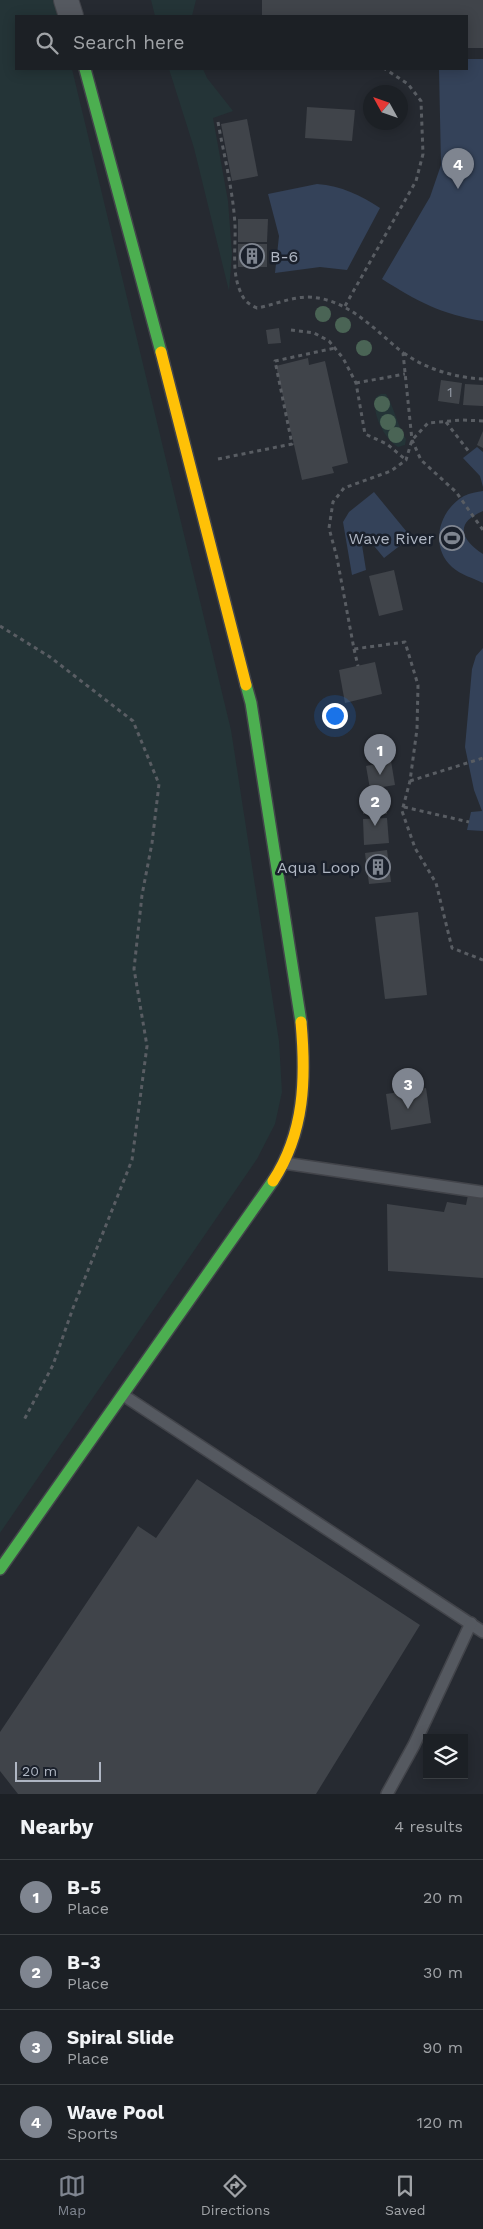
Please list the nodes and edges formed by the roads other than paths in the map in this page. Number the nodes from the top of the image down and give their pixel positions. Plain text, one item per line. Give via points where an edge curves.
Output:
1 (66, 0) edge
2 (71, 15) edge
3 (85, 70) edge
4 (284, 1163) junction
5 (481, 1192) dead end
6 (122, 1394) junction
7 (0, 1569) edge
8 (471, 1623) junction
9 (483, 1632) edge
10 (387, 1794) edge

1 - 2 street
3 - 4 street via 251,703 299,1005 303,1051 305,1092 298,1128
4 - 5 lane
4 - 6 street
6 - 7 street
6 - 8 lane
8 - 9 lane
8 - 10 lane via 414,1745

